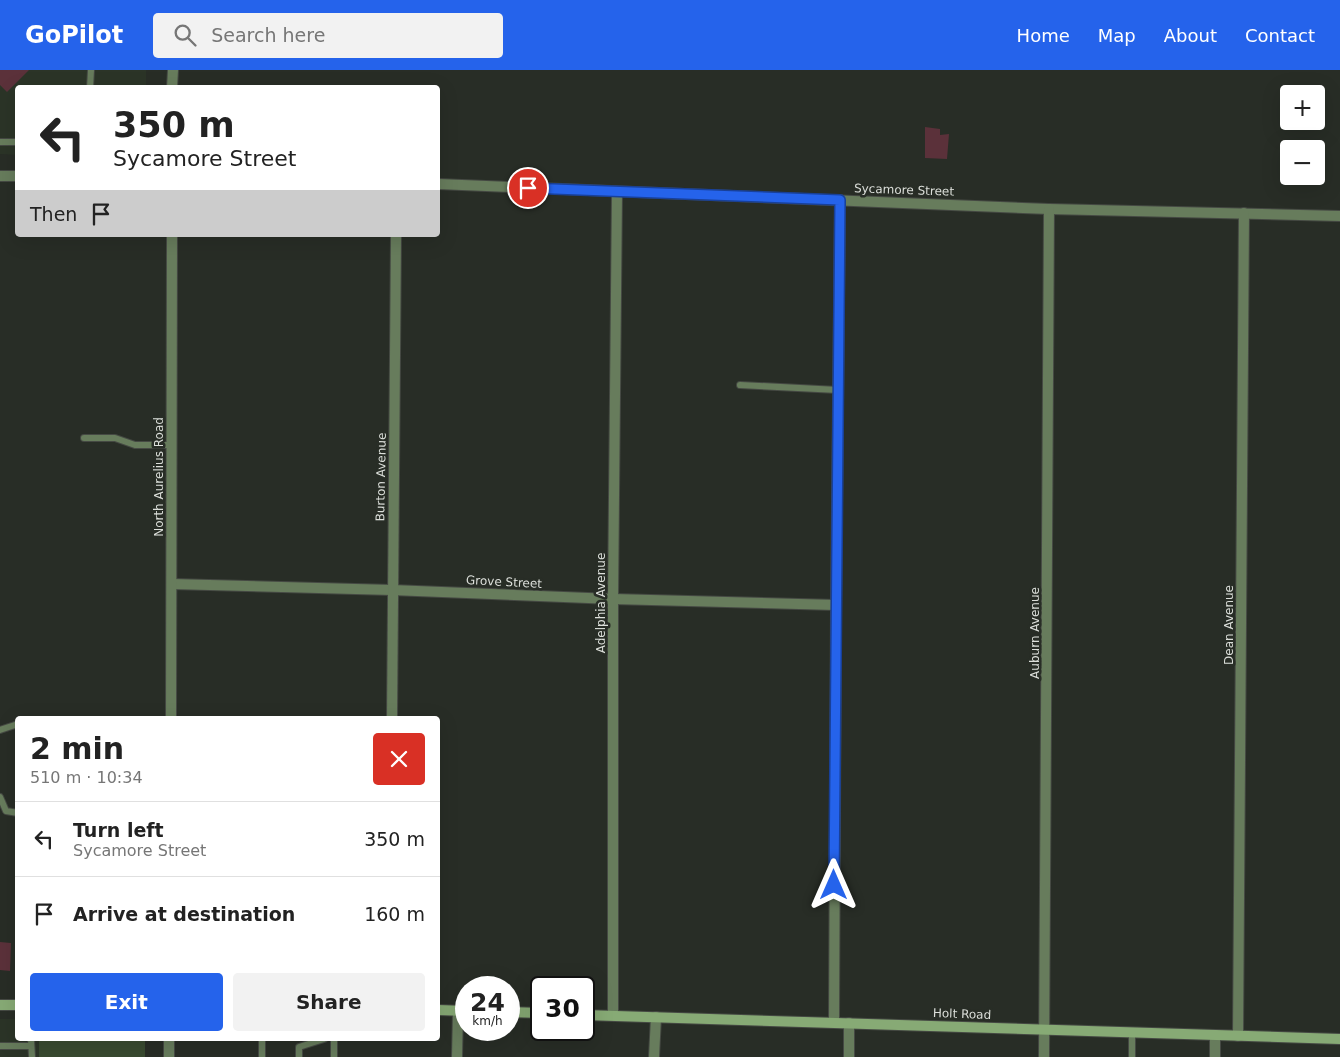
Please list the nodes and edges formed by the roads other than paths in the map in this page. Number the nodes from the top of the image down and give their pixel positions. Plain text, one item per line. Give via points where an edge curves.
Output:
1 (90, 70) edge
2 (173, 70) edge
3 (90, 85) edge
4 (172, 85) edge
5 (0, 142) edge
6 (15, 142) edge
7 (0, 176) edge
8 (15, 176) edge
9 (440, 184) edge
10 (617, 192) junction
11 (840, 200) junction
12 (1049, 209) junction
13 (1244, 213) junction
14 (1340, 216) edge
15 (172, 237) edge
16 (396, 237) edge
17 (740, 386) dead end
18 (838, 390) junction
19 (84, 438) dead end
20 (172, 445) junction
21 (172, 584) junction
22 (392, 590) junction
23 (613, 600) junction
24 (836, 606) junction
25 (171, 716) edge
26 (392, 716) edge
27 (15, 725) edge
28 (0, 730) edge
29 (0, 797) edge
30 (15, 812) edge
31 (0, 1005) edge
32 (15, 1005) edge
33 (440, 1010) edge
34 (455, 1011) edge
35 (595, 1014) edge
36 (613, 1015) junction
37 (656, 1017) junction
38 (834, 1022) junction
39 (849, 1023) junction
40 (1044, 1030) junction
41 (1132, 1033) junction
42 (1214, 1036) junction
43 (1238, 1036) junction
44 (1340, 1039) edge
45 (169, 1041) edge
46 (262, 1041) edge
47 (318, 1041) edge
48 (334, 1041) edge
49 (459, 1041) edge
50 (31, 1042) edge
51 (0, 1046) edge
52 (32, 1057) edge
53 (169, 1057) edge
54 (262, 1057) edge
55 (298, 1057) edge
56 (334, 1057) edge
57 (457, 1057) edge
58 (654, 1057) edge
59 (849, 1057) edge
60 (1044, 1057) edge
61 (1132, 1057) edge
62 (1215, 1057) edge

1 - 3 lane
2 - 4 street
5 - 6 lane
7 - 8 street
9 - 10 street, Sycamore Street
10 - 11 street, Sycamore Street
10 - 23 street, Adelphia Avenue
11 - 12 street, Sycamore Street
11 - 18 street
12 - 13 street, Sycamore Street
12 - 40 street, Auburn Avenue
13 - 14 street, Sycamore Street
13 - 43 street, Dean Avenue
15 - 20 street, North Aurelius Road
16 - 22 street, Burton Avenue
17 - 18 lane
18 - 24 street
19 - 20 lane via 115,438 135,445
20 - 21 street, North Aurelius Road
21 - 22 street, Grove Street
21 - 25 street, North Aurelius Road
22 - 23 street, Grove Street
22 - 26 street, Burton Avenue
23 - 24 street, Grove Street
23 - 36 street, Adelphia Avenue
24 - 38 street
27 - 28 lane
29 - 30 lane via 6,811
31 - 32 main road
33 - 34 main road
35 - 36 main road, Holt Road
36 - 37 main road, Holt Road
37 - 38 main road, Holt Road
37 - 58 street
38 - 39 main road, Holt Road
39 - 40 main road, Holt Road
39 - 59 street
40 - 41 main road, Holt Road
40 - 60 street, Auburn Avenue
41 - 42 main road, Holt Road
41 - 61 lane
42 - 43 main road, Holt Road
42 - 62 street
43 - 44 main road, Holt Road
45 - 53 street
46 - 54 lane
47 - 55 lane via 299,1047
48 - 56 lane
49 - 57 street
50 - 51 lane
50 - 52 lane

